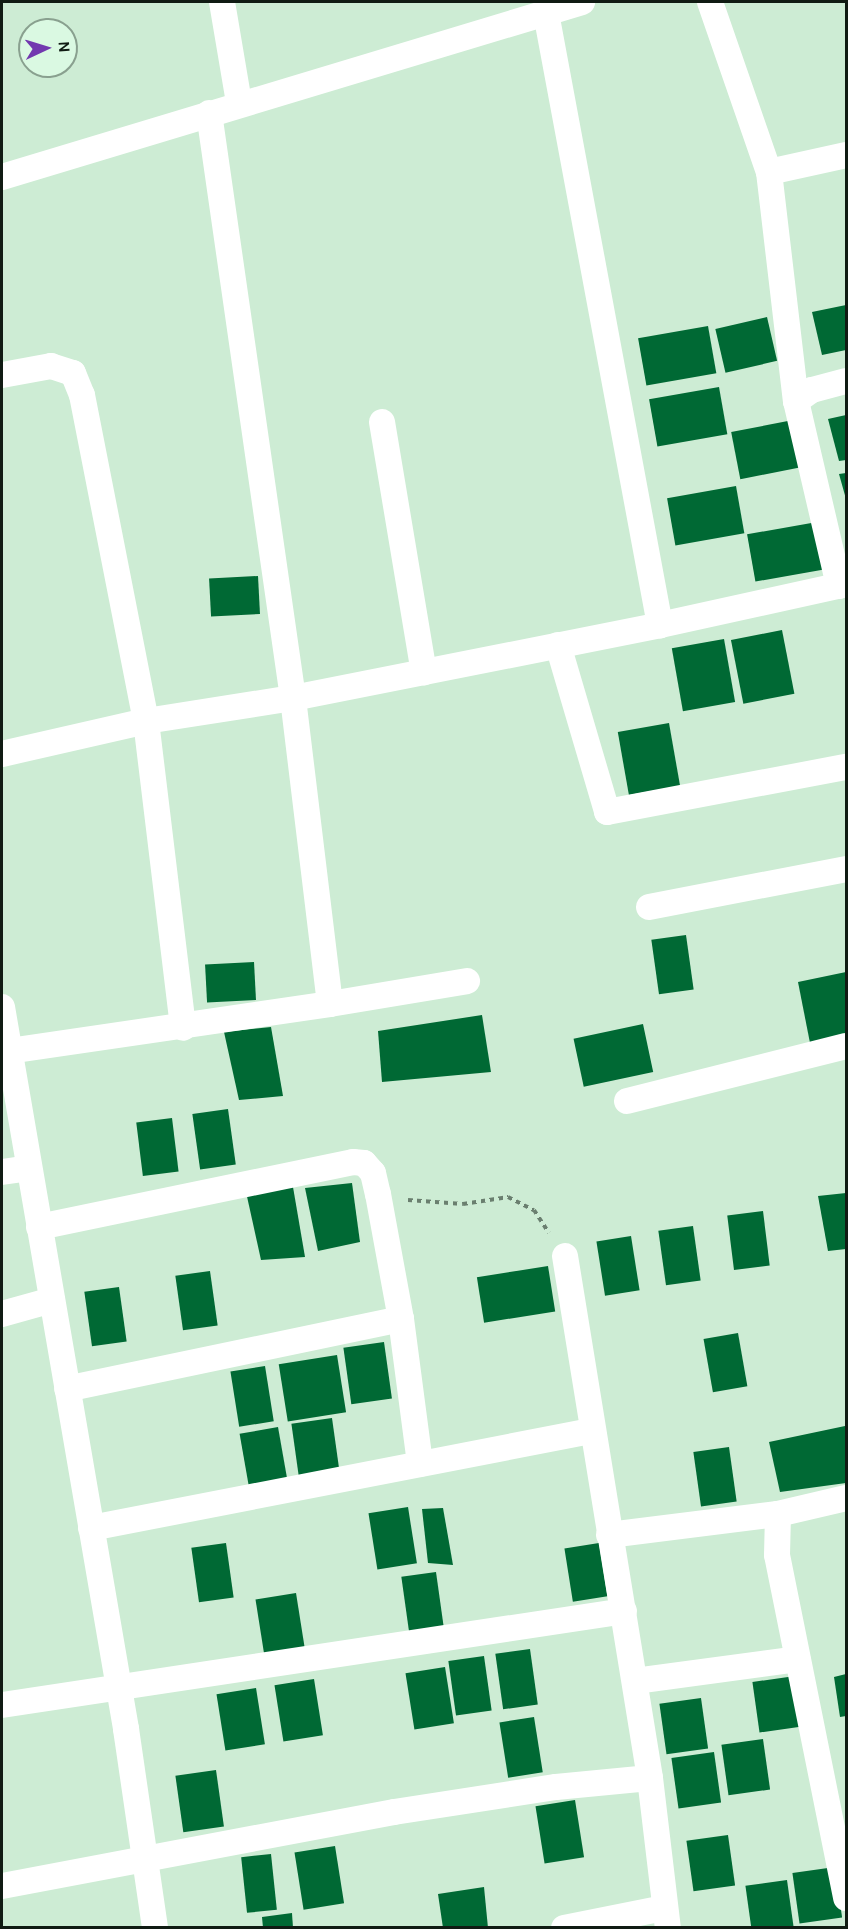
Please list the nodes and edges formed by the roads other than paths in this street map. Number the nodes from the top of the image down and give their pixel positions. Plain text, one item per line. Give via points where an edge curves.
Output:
1 (222, 2) edge
2 (582, 2) edge
3 (710, 2) edge
4 (546, 13) junction
5 (239, 103) junction
6 (210, 113) junction
7 (846, 155) edge
8 (768, 172) junction
9 (2, 177) edge
10 (2, 375) edge
11 (846, 381) edge
12 (796, 401) junction
13 (382, 422) dead end
14 (843, 585) edge
15 (660, 626) junction
16 (558, 645) junction
17 (424, 672) junction
18 (293, 698) junction
19 (146, 721) junction
20 (2, 753) edge
21 (846, 766) edge
22 (846, 869) edge
23 (649, 907) dead end
24 (467, 981) dead end
25 (330, 1004) junction
26 (2, 1007) edge
27 (183, 1028) junction
28 (846, 1046) edge
29 (5, 1052) edge
30 (627, 1101) dead end
31 (29, 1168) junction
32 (2, 1172) edge
33 (39, 1227) junction
34 (565, 1256) road end
35 (52, 1300) junction
36 (2, 1314) edge
37 (401, 1319) junction
38 (67, 1389) junction
39 (591, 1431) junction
40 (420, 1464) junction
41 (846, 1498) edge
42 (778, 1515) junction
43 (91, 1528) junction
44 (609, 1535) junction
45 (624, 1611) junction
46 (798, 1659) junction
47 (635, 1681) junction
48 (119, 1685) junction
49 (2, 1705) edge
50 (650, 1778) junction
51 (145, 1860) junction
52 (2, 1886) edge
53 (846, 1898) edge
54 (666, 1918) edge
55 (155, 1928) edge
56 (564, 1928) edge

1 - 5 street
2 - 4 street
3 - 8 street
4 - 5 street
4 - 15 street
5 - 6 street
6 - 9 street
6 - 18 street
7 - 8 street
8 - 12 street
10 - 19 street via 51,366 73,373 78,384 102,484
11 - 12 street via 812,390
12 - 14 street
13 - 17 street
14 - 15 street
15 - 16 street
16 - 17 street
16 - 21 street via 607,813
17 - 18 street
18 - 19 street
18 - 25 street
19 - 20 street
19 - 27 street
22 - 23 street
24 - 25 street
25 - 27 street via 272,1010
26 - 29 street
27 - 29 street
28 - 30 street
29 - 31 street
31 - 32 street
31 - 33 street
33 - 35 street
33 - 37 street via 353,1162 364,1163 373,1173 378,1194
34 - 39 street
35 - 36 street
35 - 38 street
37 - 38 street
37 - 40 street
38 - 43 street
39 - 40 street
39 - 44 street
40 - 43 street
41 - 42 street
42 - 44 street
42 - 46 street via 777,1556
43 - 48 street
44 - 45 street
45 - 47 street
45 - 48 street
46 - 47 street
46 - 53 street
47 - 50 street
48 - 49 street
48 - 51 street
50 - 51 street via 556,1787 394,1812
50 - 54 street
51 - 52 street
51 - 55 street
54 - 56 street

